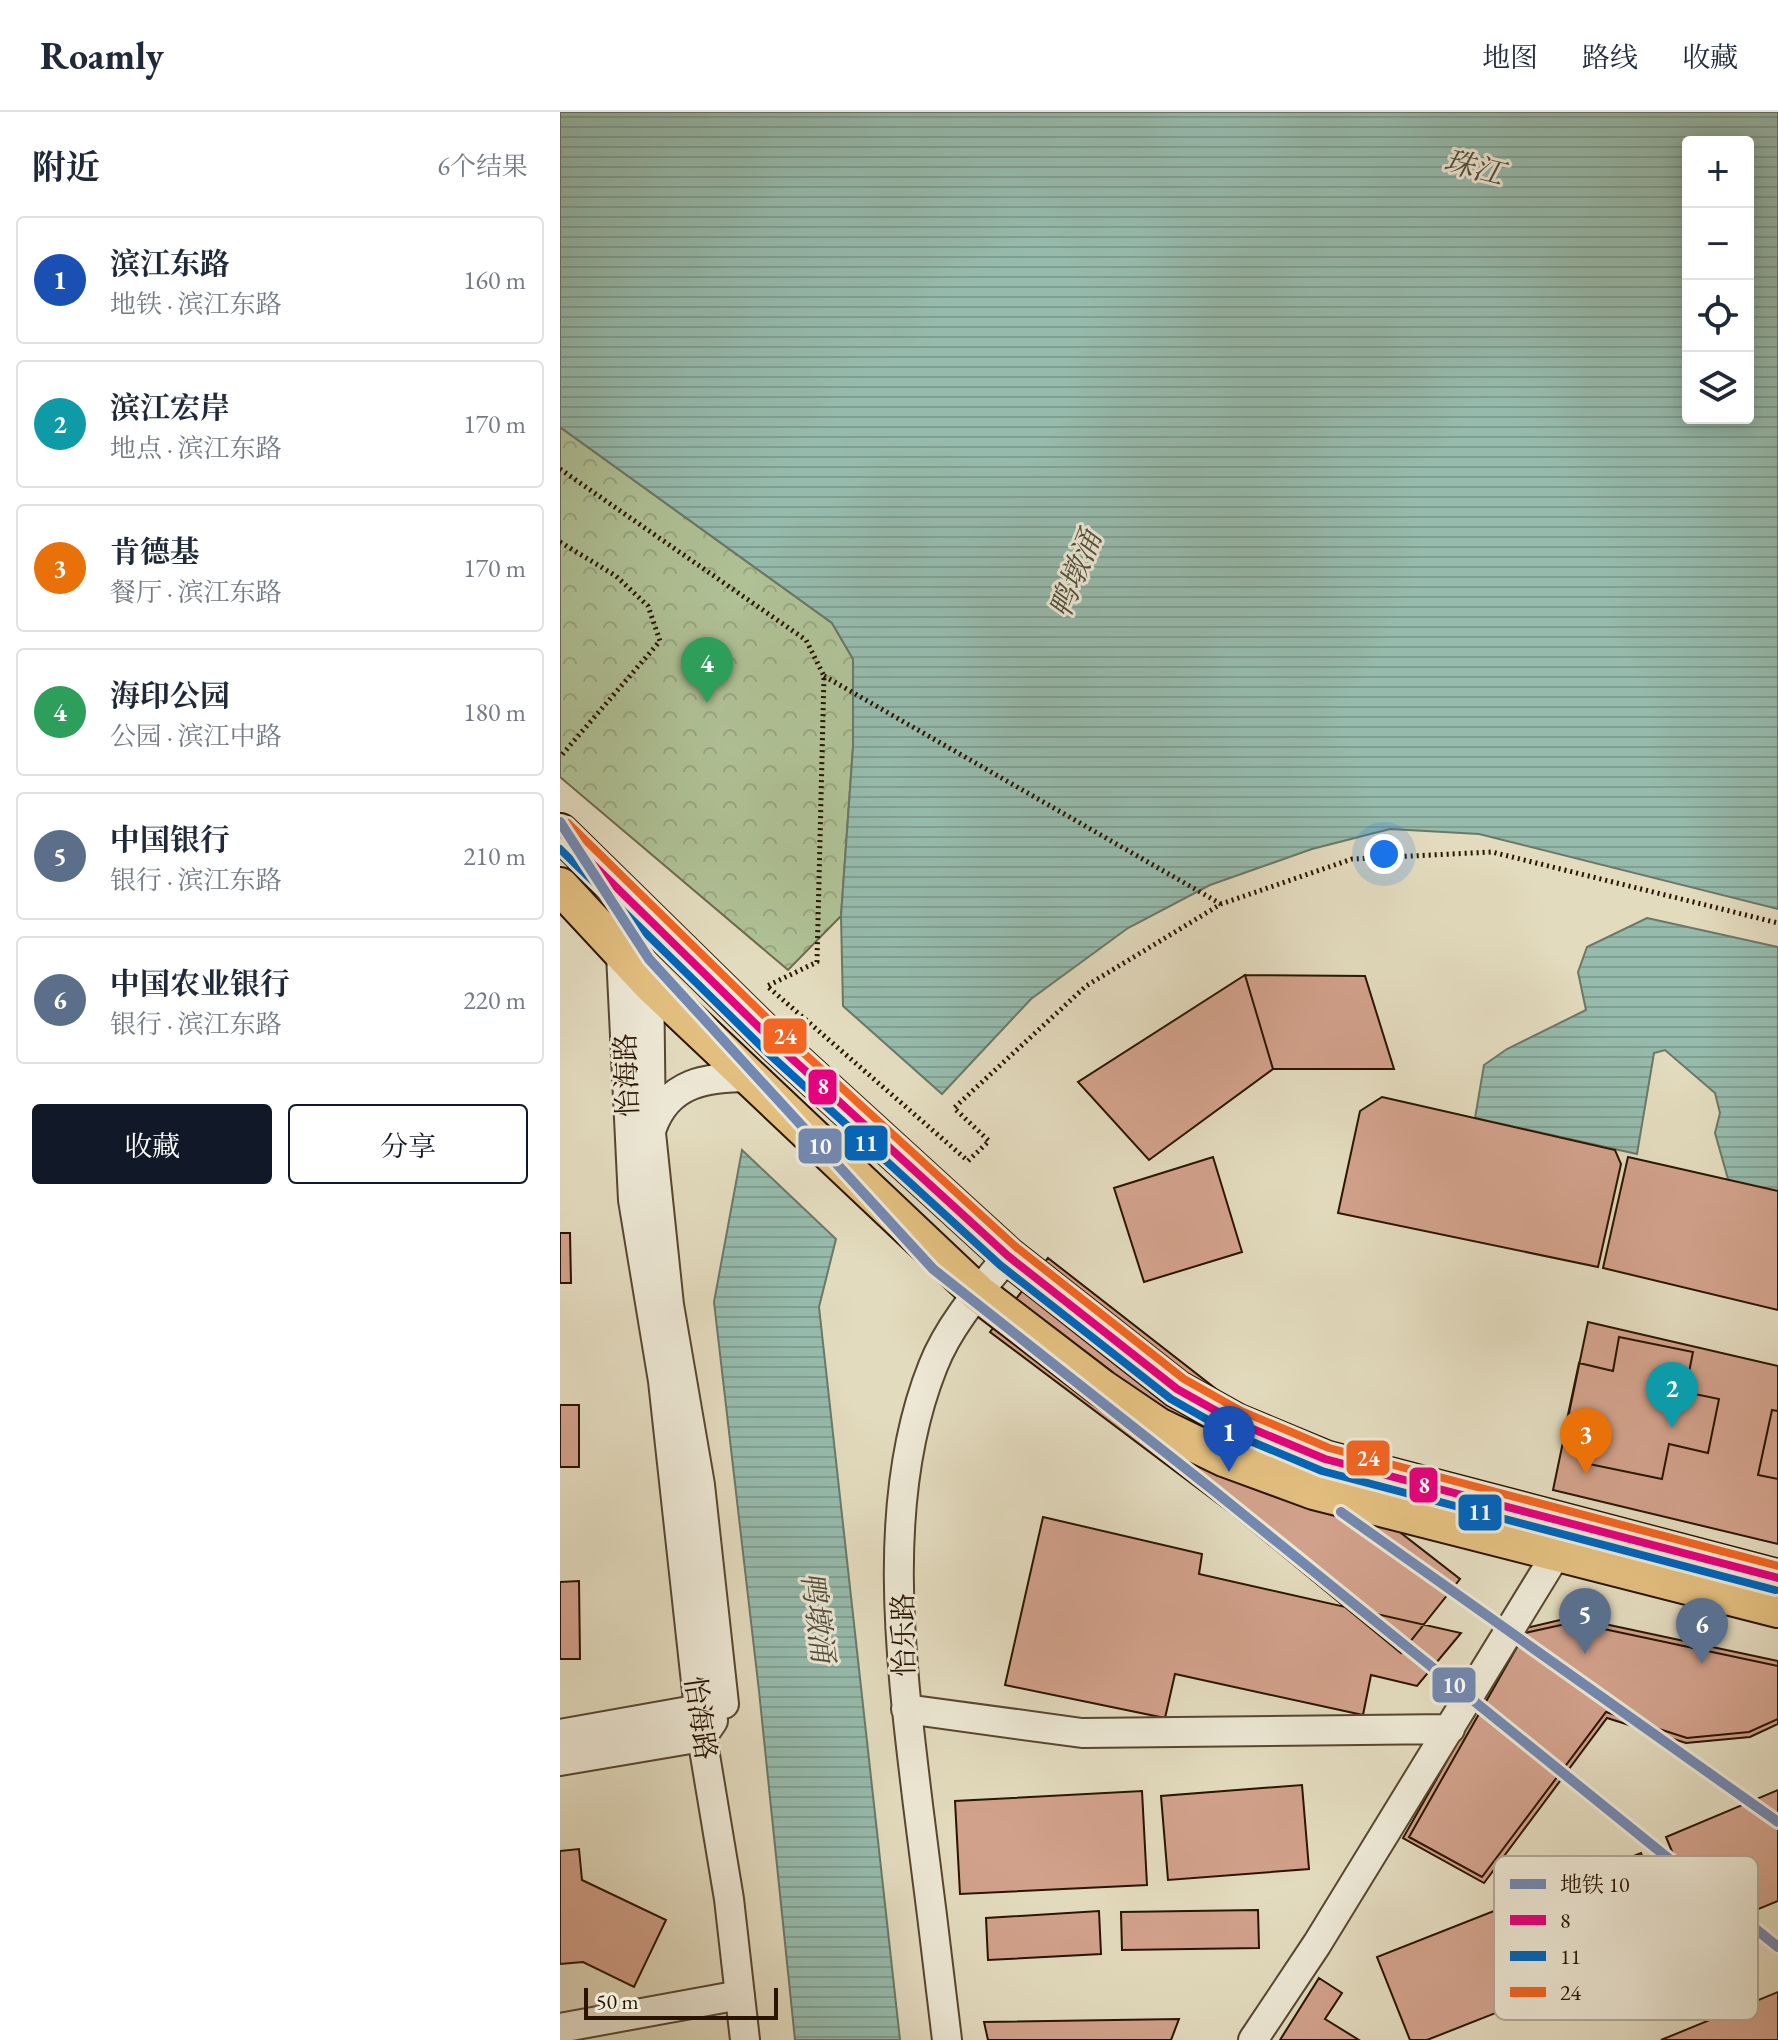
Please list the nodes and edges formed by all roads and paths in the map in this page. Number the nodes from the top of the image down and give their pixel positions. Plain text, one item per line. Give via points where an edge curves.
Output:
1 (560, 469) edge
2 (560, 542) edge
3 (824, 676) junction
4 (560, 757) edge
5 (560, 832) edge
6 (560, 886) edge
7 (1221, 904) junction
8 (637, 908) junction
9 (1778, 923) edge
10 (621, 954) junction
11 (651, 984) junction
12 (750, 1077) junction
13 (651, 1133) junction
14 (1008, 1256) junction
15 (978, 1293) junction
16 (1558, 1551) junction
17 (1778, 1578) edge
18 (1778, 1609) edge
19 (906, 1709) junction
20 (708, 1717) junction
21 (1450, 1729) junction
22 (560, 1734) edge
23 (560, 1761) edge
24 (740, 1995) junction
25 (560, 2028) edge
26 (745, 2040) edge
27 (947, 2040) edge
28 (1253, 2040) edge

1 - 3 path via 806,640
2 - 4 path via 616,576 648,606 660,641
3 - 7 path
3 - 7 path via 817,962 767,986 968,1161 989,1141 954,1108 1086,986
5 - 8 main road
6 - 10 main road
7 - 9 path via 1352,859 1492,852
8 - 10 street, 怡海路
8 - 11 street, 怡海路
8 - 14 main road via 776,1044
10 - 11 main road
10 - 20 street, 怡海路 via 633,1200
11 - 12 main road
11 - 13 street, 怡海路
12 - 13 street via 691,1083 670,1097
12 - 15 main road
13 - 20 street, 怡海路 via 669,1305 700,1485
14 - 15 street, 怡乐路
14 - 17 main road via 1177,1389 1236,1422 1325,1459
15 - 16 main road via 1113,1396 1158,1426 1224,1458 1314,1491
15 - 19 street, 怡乐路 via 933,1365 911,1437 900,1518
16 - 18 main road
16 - 21 street
19 - 21 street via 1082,1733
19 - 27 street, 怡乐路
20 - 22 street
20 - 23 street
20 - 24 street, 怡海路
21 - 28 street
24 - 25 street
24 - 26 street, 怡海路

